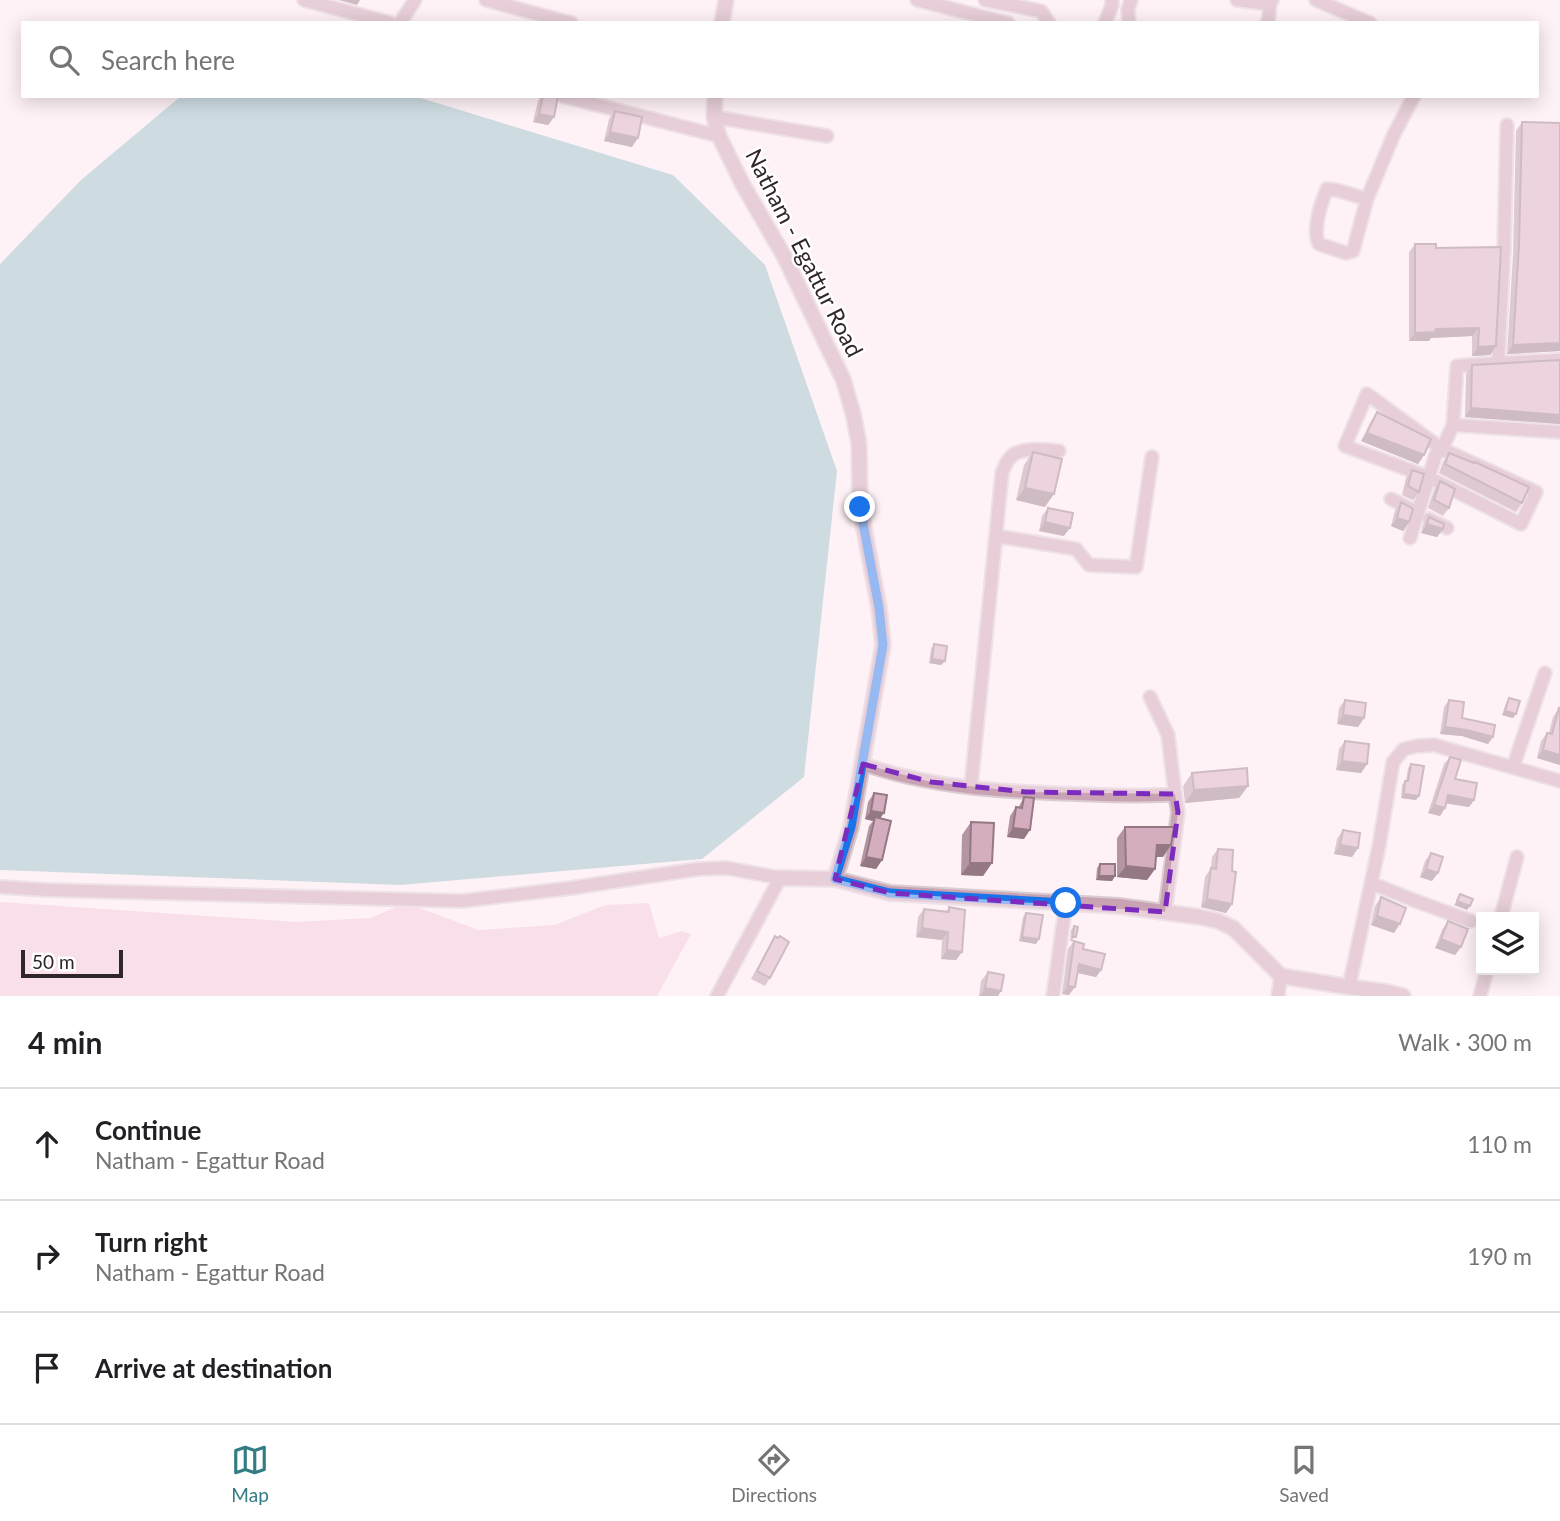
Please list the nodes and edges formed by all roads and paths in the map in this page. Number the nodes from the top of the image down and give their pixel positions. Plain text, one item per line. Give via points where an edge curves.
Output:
1 (304, 0) edge
2 (415, 0) edge
3 (486, 0) edge
4 (726, 0) edge
5 (917, 0) edge
6 (985, 0) edge
7 (1112, 0) edge
8 (1131, 0) edge
9 (1237, 0) edge
10 (1316, 0) edge
11 (1271, 2) edge
12 (1044, 5) edge
13 (383, 21) edge
14 (401, 21) edge
15 (564, 21) edge
16 (722, 21) edge
17 (1000, 21) edge
18 (1106, 21) edge
19 (1129, 21) edge
20 (1268, 21) edge
21 (1365, 21) edge
22 (570, 98) edge
23 (715, 98) edge
24 (1413, 98) edge
25 (714, 117) junction
26 (1507, 125) dead end
27 (719, 136) junction
28 (827, 136) dead end
29 (1367, 199) junction
30 (1560, 360) edge
31 (1498, 363) junction
32 (1453, 425) junction
33 (1560, 432) edge
34 (1442, 449) junction
35 (1059, 451) dead end
36 (1152, 457) dead end
37 (1428, 477) junction
38 (1391, 499) dead end
39 (1418, 513) junction
40 (1447, 528) edge
41 (996, 536) junction
42 (1410, 538) dead end
43 (1545, 673) dead end
44 (1150, 697) dead end
45 (863, 765) junction
46 (1513, 767) junction
47 (1560, 781) edge
48 (971, 787) junction
49 (1175, 794) junction
50 (1517, 857) dead end
51 (780, 878) junction
52 (835, 879) junction
53 (1371, 883) junction
54 (0, 887) edge
55 (1066, 903) junction
56 (1165, 912) junction
57 (1502, 912) edge
58 (1471, 921) dead end
59 (1486, 975) edge
60 (1282, 976) junction
61 (1349, 987) junction
62 (717, 996) edge
63 (1053, 996) edge
64 (1278, 996) edge
65 (1404, 996) edge
66 (1480, 996) edge

1 - 13 street
2 - 14 street
3 - 15 street
4 - 16 street
5 - 17 street
6 - 12 street
7 - 18 street
8 - 19 street
9 - 11 street
10 - 21 street
11 - 20 street
22 - 27 street
23 - 25 street, Natham - Egattur Road
24 - 29 street
25 - 27 street, Natham - Egattur Road
25 - 28 street
26 - 31 street
27 - 45 street, Natham - Egattur Road via 784,256 842,379 853,413 859,444 860,507 883,645
29 - 29 street via 1353,251 1319,244 1315,235 1327,189
30 - 31 street
31 - 32 street via 1457,366
32 - 33 street
32 - 34 street
34 - 37 street
34 - 37 street via 1367,394 1345,446
34 - 37 street via 1536,492 1521,523
35 - 41 street via 1034,449 1008,459 1002,473
36 - 41 street via 1136,567 1089,565 1076,549
37 - 39 street
38 - 39 street
39 - 40 street
39 - 42 street
41 - 48 street
43 - 46 street
44 - 49 street via 1168,735
45 - 48 street
45 - 52 street, Natham - Egattur Road
46 - 47 street
46 - 53 street via 1434,745 1404,749 1393,762
48 - 49 street via 1101,795
49 - 56 street via 1178,812
50 - 57 street
51 - 52 street
51 - 54 street via 727,868 698,869 462,901
51 - 62 street
52 - 55 street via 890,893
53 - 58 street
53 - 61 street
55 - 56 street
55 - 63 street
56 - 60 street via 1233,928
59 - 66 street
60 - 61 street
60 - 64 street
61 - 65 street

